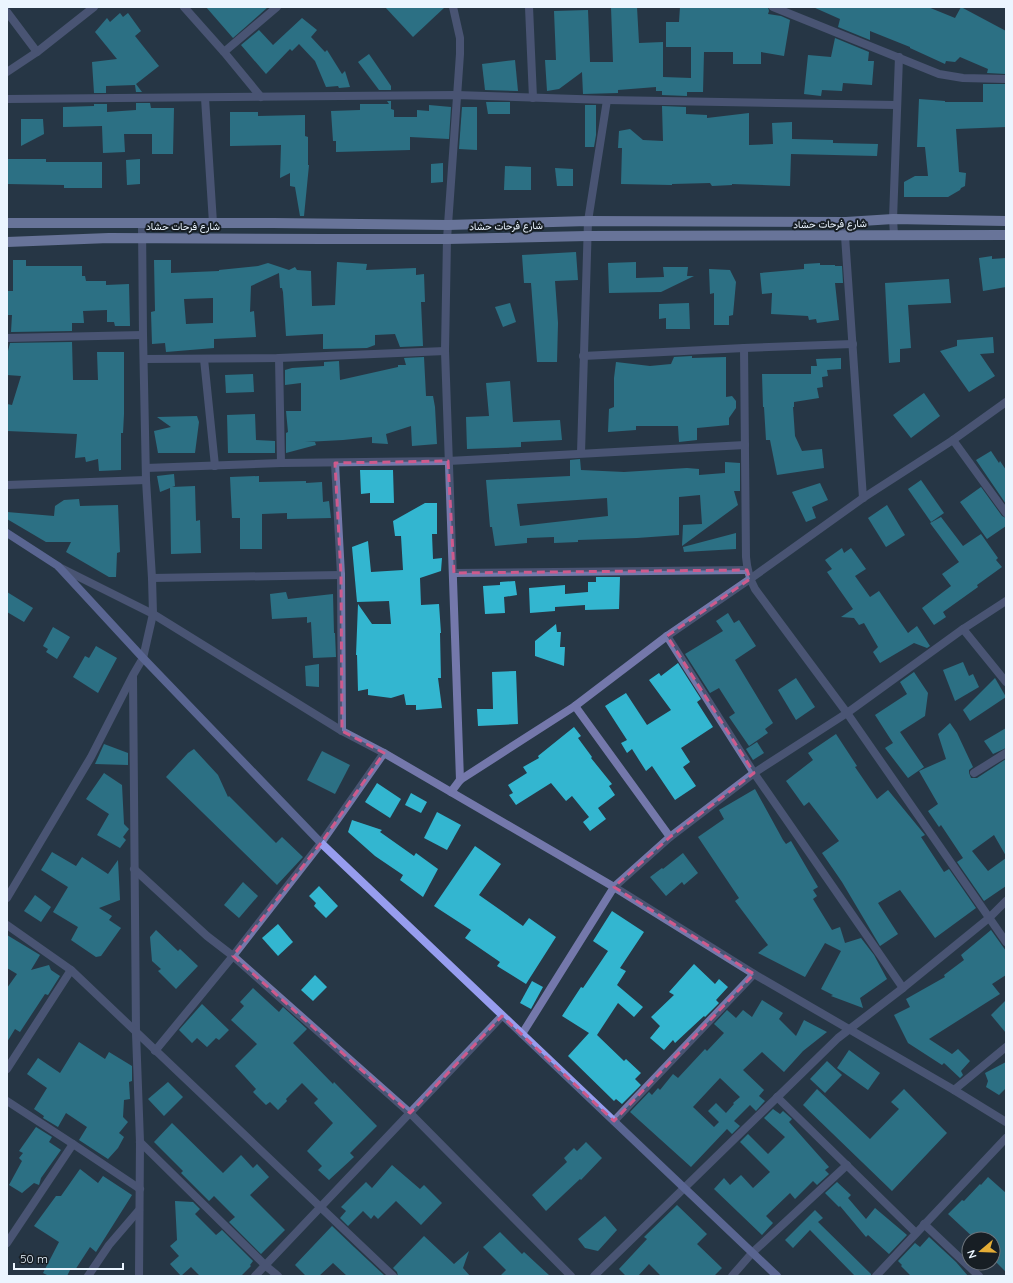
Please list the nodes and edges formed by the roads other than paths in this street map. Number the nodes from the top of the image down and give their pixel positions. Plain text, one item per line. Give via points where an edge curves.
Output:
1 (94, 7) edge
2 (184, 7) edge
3 (277, 7) edge
4 (453, 7) edge
5 (529, 7) edge
6 (773, 7) edge
7 (7, 12) edge
8 (37, 52) junction
9 (224, 52) junction
10 (899, 57) junction
11 (7, 72) edge
12 (1006, 79) edge
13 (456, 95) junction
14 (261, 97) junction
15 (206, 98) junction
16 (533, 98) junction
17 (7, 99) edge
18 (607, 100) junction
19 (896, 105) junction
20 (893, 219) junction
21 (588, 221) junction
22 (846, 222) junction
23 (1006, 222) edge
24 (7, 223) edge
25 (213, 223) junction
26 (273, 223) junction
27 (142, 224) junction
28 (448, 225) junction
29 (894, 234) junction
30 (1006, 235) edge
31 (587, 236) junction
32 (846, 236) junction
33 (142, 238) junction
34 (275, 239) junction
35 (446, 239) junction
36 (7, 242) edge
37 (143, 335) junction
38 (7, 338) edge
39 (853, 344) junction
40 (744, 348) junction
41 (446, 351) junction
42 (583, 356) junction
43 (280, 358) junction
44 (144, 359) junction
45 (204, 359) junction
46 (1006, 402) edge
47 (953, 440) junction
48 (745, 445) junction
49 (581, 453) junction
50 (448, 461) junction
51 (335, 463) junction
52 (281, 464) junction
53 (214, 466) junction
54 (146, 468) junction
55 (146, 480) junction
56 (7, 485) edge
57 (863, 498) junction
58 (1006, 513) edge
59 (7, 533) edge
60 (58, 566) junction
61 (747, 570) junction
62 (454, 573) junction
63 (341, 575) junction
64 (152, 578) junction
65 (750, 579) junction
66 (1006, 601) edge
67 (152, 614) junction
68 (964, 629) junction
69 (667, 636) junction
70 (143, 658) junction
71 (133, 675) junction
72 (1006, 681) edge
73 (575, 706) junction
74 (847, 713) junction
75 (342, 731) junction
76 (384, 753) junction
77 (1006, 753) edge
78 (754, 773) junction
79 (974, 773) dead end
80 (460, 780) junction
81 (451, 792) junction
82 (670, 837) junction
83 (321, 843) junction
84 (134, 869) junction
85 (614, 887) junction
86 (7, 898) edge
87 (1006, 901) edge
88 (989, 918) junction
89 (7, 925) edge
90 (1006, 942) edge
91 (232, 956) junction
92 (70, 970) junction
93 (754, 974) junction
94 (903, 988) junction
95 (502, 1016) junction
96 (849, 1028) junction
97 (136, 1033) junction
98 (522, 1034) junction
99 (1006, 1047) edge
100 (155, 1051) junction
101 (7, 1069) edge
102 (954, 1090) junction
103 (777, 1097) junction
104 (7, 1101) edge
105 (410, 1113) junction
106 (614, 1121) junction
107 (1006, 1122) edge
108 (1006, 1138) edge
109 (140, 1142) junction
110 (74, 1144) junction
111 (847, 1165) junction
112 (684, 1188) junction
113 (140, 1190) junction
114 (320, 1207) junction
115 (139, 1210) junction
116 (924, 1224) junction
117 (916, 1233) junction
118 (7, 1243) edge
119 (752, 1253) junction
120 (266, 1266) junction
121 (88, 1276) edge
122 (139, 1276) edge
123 (255, 1276) edge
124 (278, 1276) edge
125 (393, 1276) edge
126 (571, 1276) edge
127 (594, 1276) edge
128 (732, 1276) edge
129 (777, 1276) edge
130 (876, 1276) edge
131 (979, 1276) edge

1 - 8 street
2 - 9 street
3 - 9 street
4 - 13 street via 460,38
5 - 16 street
6 - 10 street
7 - 8 street
8 - 11 street
9 - 14 street
10 - 12 street via 939,74 963,78
10 - 19 street
13 - 14 street
13 - 16 street
13 - 28 street
14 - 15 street
15 - 17 street
15 - 25 street
16 - 18 street
18 - 19 street
18 - 21 street
19 - 20 street
20 - 22 main road, شارع فرحات حشاد
20 - 23 main road, شارع فرحات حشاد
20 - 29 street
21 - 22 main road, شارع فرحات حشاد
21 - 28 main road, شارع فرحات حشاد
21 - 31 street
22 - 32 street
24 - 27 main road, شارع فرحات حشاد
25 - 26 main road, شارع فرحات حشاد
25 - 27 main road, شارع فرحات حشاد
26 - 28 main road, شارع فرحات حشاد
26 - 34 main road
27 - 33 street
28 - 35 street
29 - 30 main road, شارع فرحات حشاد
29 - 32 main road, شارع فرحات حشاد
31 - 32 main road, شارع فرحات حشاد
31 - 35 main road, شارع فرحات حشاد
31 - 42 street
32 - 39 street
33 - 34 main road, شارع فرحات حشاد
33 - 36 main road, شارع فرحات حشاد
33 - 37 street
34 - 35 main road, شارع فرحات حشاد
35 - 41 street
37 - 38 street
37 - 44 street
39 - 40 street
39 - 57 street
40 - 42 street
40 - 48 street
41 - 43 street
41 - 50 street
42 - 49 street
43 - 45 street
43 - 52 street
44 - 45 street
44 - 54 street
45 - 53 street
46 - 47 street
47 - 57 street
47 - 58 street
48 - 49 street
48 - 61 street
49 - 50 street
50 - 51 street
50 - 62 street
51 - 52 street
51 - 63 street
52 - 53 street
53 - 54 street
54 - 55 street
55 - 56 street
55 - 64 street
57 - 65 street
59 - 60 street
60 - 67 street
60 - 70 street
61 - 62 street
61 - 65 street
62 - 80 street
63 - 64 street
63 - 75 street
64 - 67 street
65 - 69 street
65 - 74 street
66 - 68 street
67 - 70 street
67 - 75 street
68 - 72 street
68 - 74 street
69 - 73 street
69 - 78 street
70 - 71 street
70 - 83 street
71 - 84 street
71 - 86 street via 91,757
73 - 80 street
73 - 82 street
74 - 78 street
74 - 88 street
75 - 76 street
76 - 81 street
76 - 83 street
77 - 79 street
78 - 82 street
78 - 94 street
80 - 81 street
81 - 85 street
82 - 85 street
83 - 91 street
83 - 95 street
84 - 91 street
84 - 97 street
85 - 93 street
85 - 98 street
87 - 88 street
88 - 90 street
88 - 94 street
89 - 92 street
91 - 100 street
91 - 105 street
92 - 97 street
92 - 101 street
93 - 96 street
93 - 106 street
94 - 96 street
95 - 98 street
95 - 105 street
96 - 102 street
96 - 103 street
97 - 100 street
97 - 109 street
98 - 106 street
99 - 102 street
100 - 114 street
102 - 107 street
103 - 111 street
103 - 112 street
104 - 110 street
105 - 114 street
105 - 126 street
106 - 112 street
108 - 116 street
109 - 113 street
109 - 120 street
110 - 113 street
110 - 118 street
111 - 117 street
111 - 119 street
112 - 119 street
112 - 127 street
113 - 115 street
114 - 120 street
114 - 125 street
115 - 121 street via 109,1245
115 - 122 street
116 - 117 street
116 - 131 street
117 - 130 street
119 - 128 street
119 - 129 street
120 - 123 street
120 - 124 street

